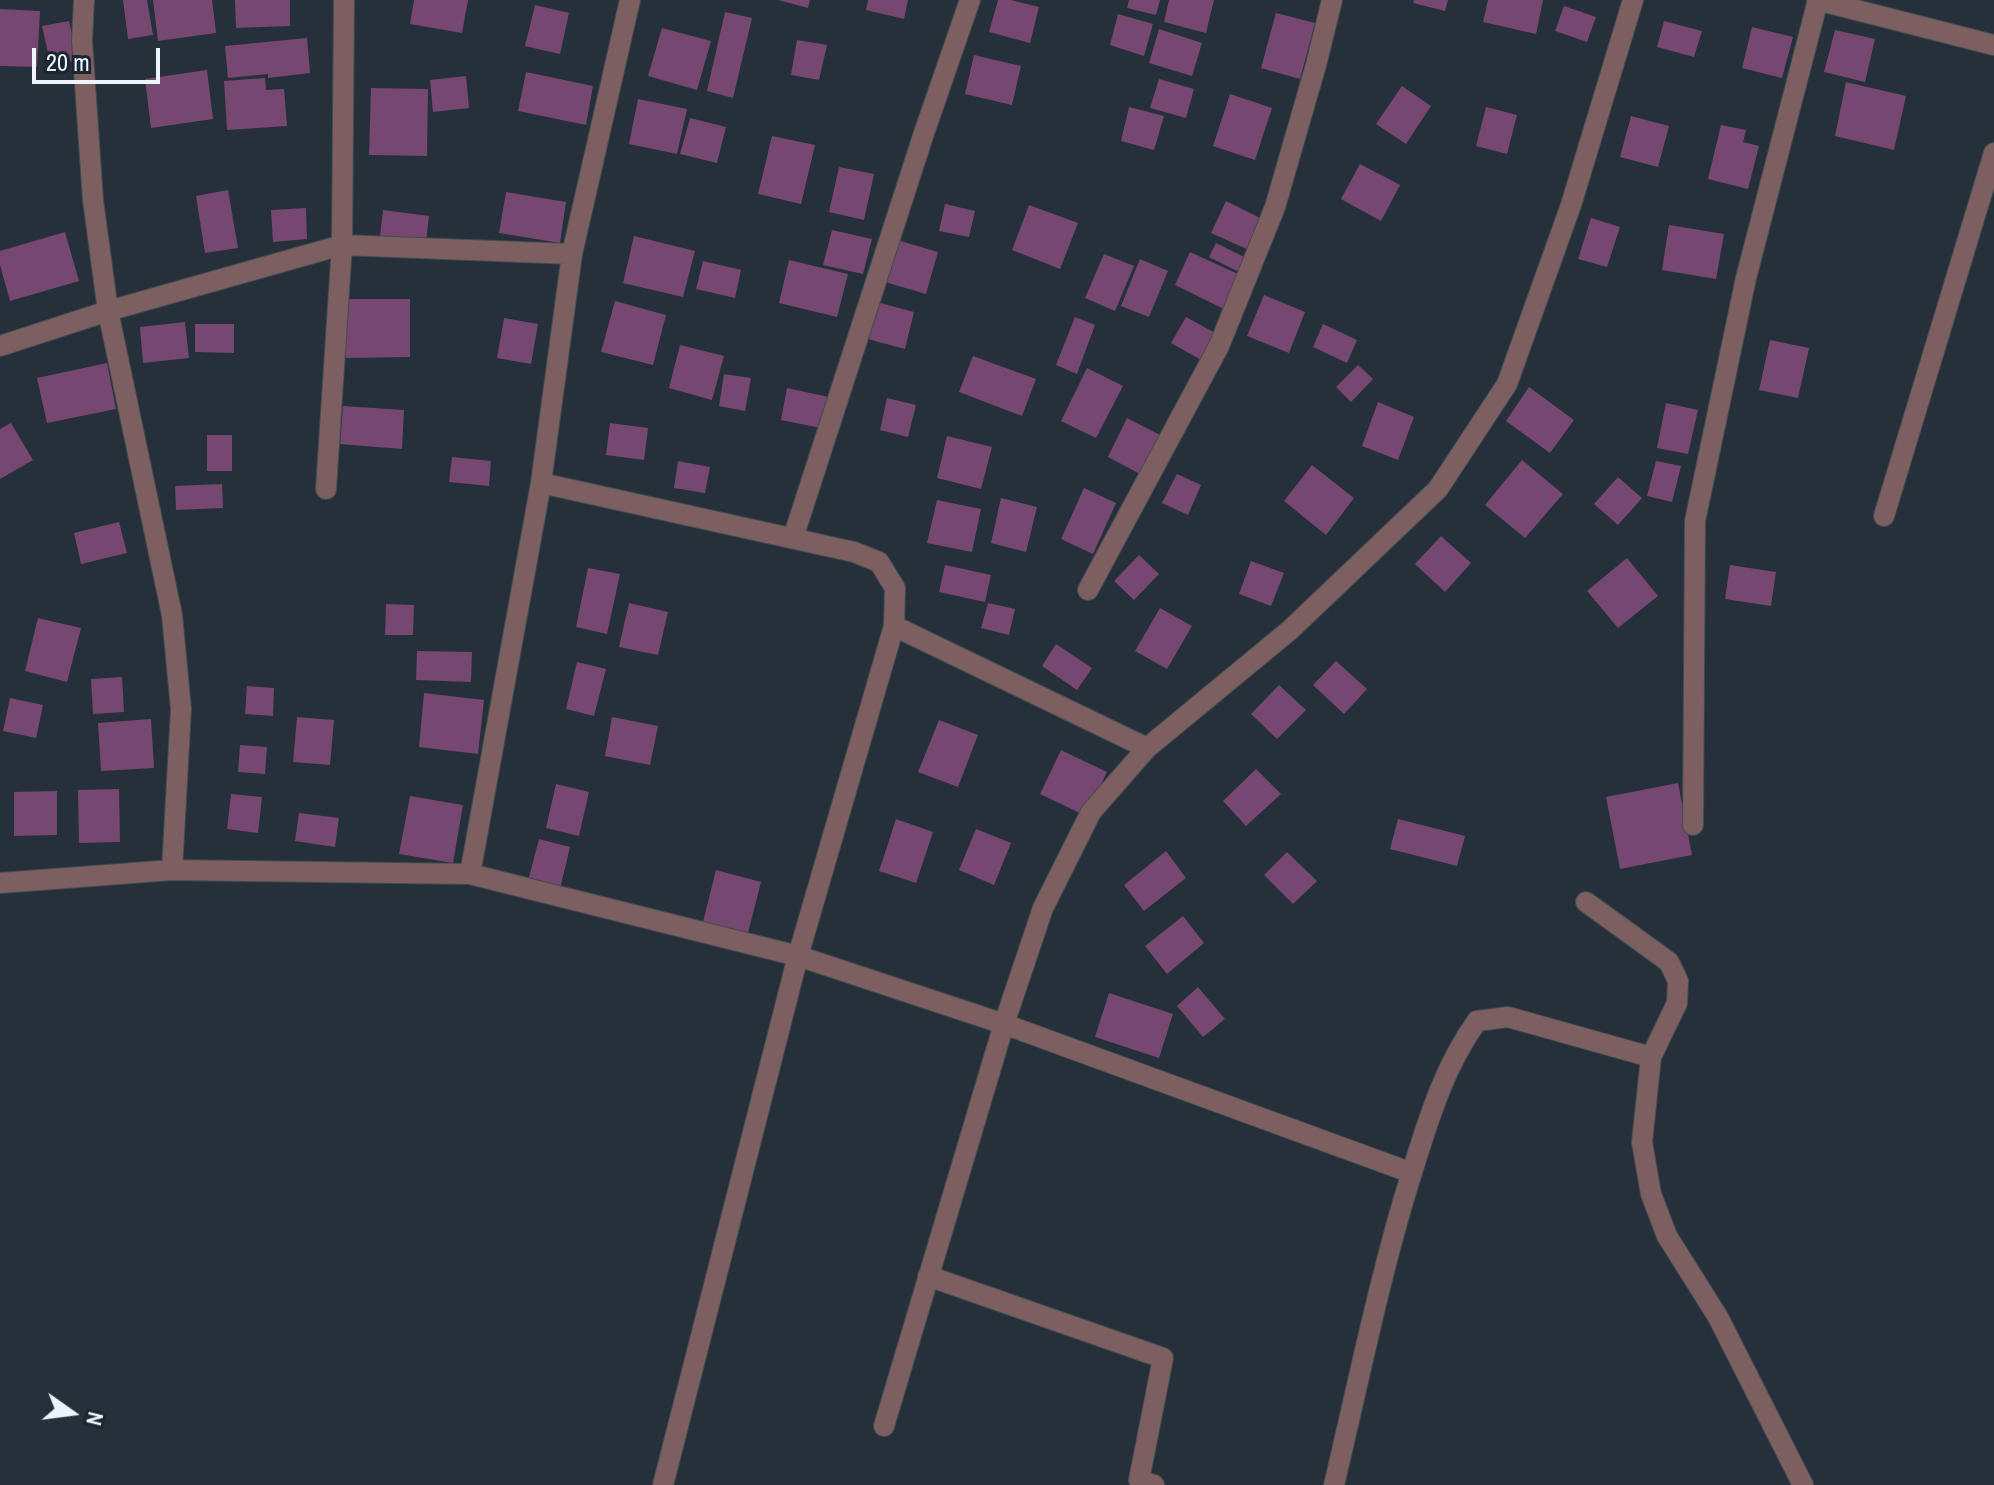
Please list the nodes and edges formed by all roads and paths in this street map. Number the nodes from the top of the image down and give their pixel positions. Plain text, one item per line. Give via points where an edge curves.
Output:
1 (84, 0) edge
2 (344, 0) edge
3 (630, 0) edge
4 (970, 0) edge
5 (1332, 0) edge
6 (1633, 0) edge
7 (1818, 0) edge
8 (1994, 45) edge
9 (1994, 153) edge
10 (342, 245) junction
11 (572, 254) junction
12 (108, 311) junction
13 (0, 346) edge
14 (541, 483) junction
15 (326, 489) dead end
16 (1884, 516) dead end
17 (793, 538) junction
18 (1088, 590) dead end
19 (894, 626) junction
20 (1147, 748) junction
21 (1693, 825) dead end
22 (172, 870) junction
23 (470, 874) junction
24 (0, 883) edge
25 (1586, 902) dead end
26 (798, 956) junction
27 (1004, 1024) junction
28 (1651, 1057) junction
29 (1412, 1173) junction
30 (928, 1276) junction
31 (884, 1426) dead end
32 (663, 1485) edge
33 (1154, 1485) edge
34 (1334, 1485) edge
35 (1803, 1485) edge

1 - 12 street via 93,200
2 - 10 street
3 - 11 street
4 - 17 street
5 - 18 street via 1275,207 1219,346
6 - 20 street via 1571,205 1507,384 1438,489 1290,630
7 - 8 street
7 - 21 street via 1746,278 1695,521
9 - 16 street
10 - 11 street
10 - 12 street
10 - 15 street
11 - 14 street
12 - 13 street
12 - 22 street via 172,615 181,709
14 - 17 street
14 - 23 street
17 - 19 street via 879,562 895,588
19 - 20 street
19 - 26 street
20 - 27 street via 1091,812 1043,908
22 - 23 street
22 - 24 street
23 - 26 street
25 - 28 street via 1669,962 1678,981 1677,1003
26 - 27 street
26 - 32 street
27 - 29 street
27 - 30 street
28 - 29 street via 1508,1017 1477,1021 1437,1094
28 - 35 street via 1642,1142 1651,1194 1667,1236 1718,1317
29 - 34 street
30 - 31 street
30 - 33 street via 1163,1358 1139,1480

